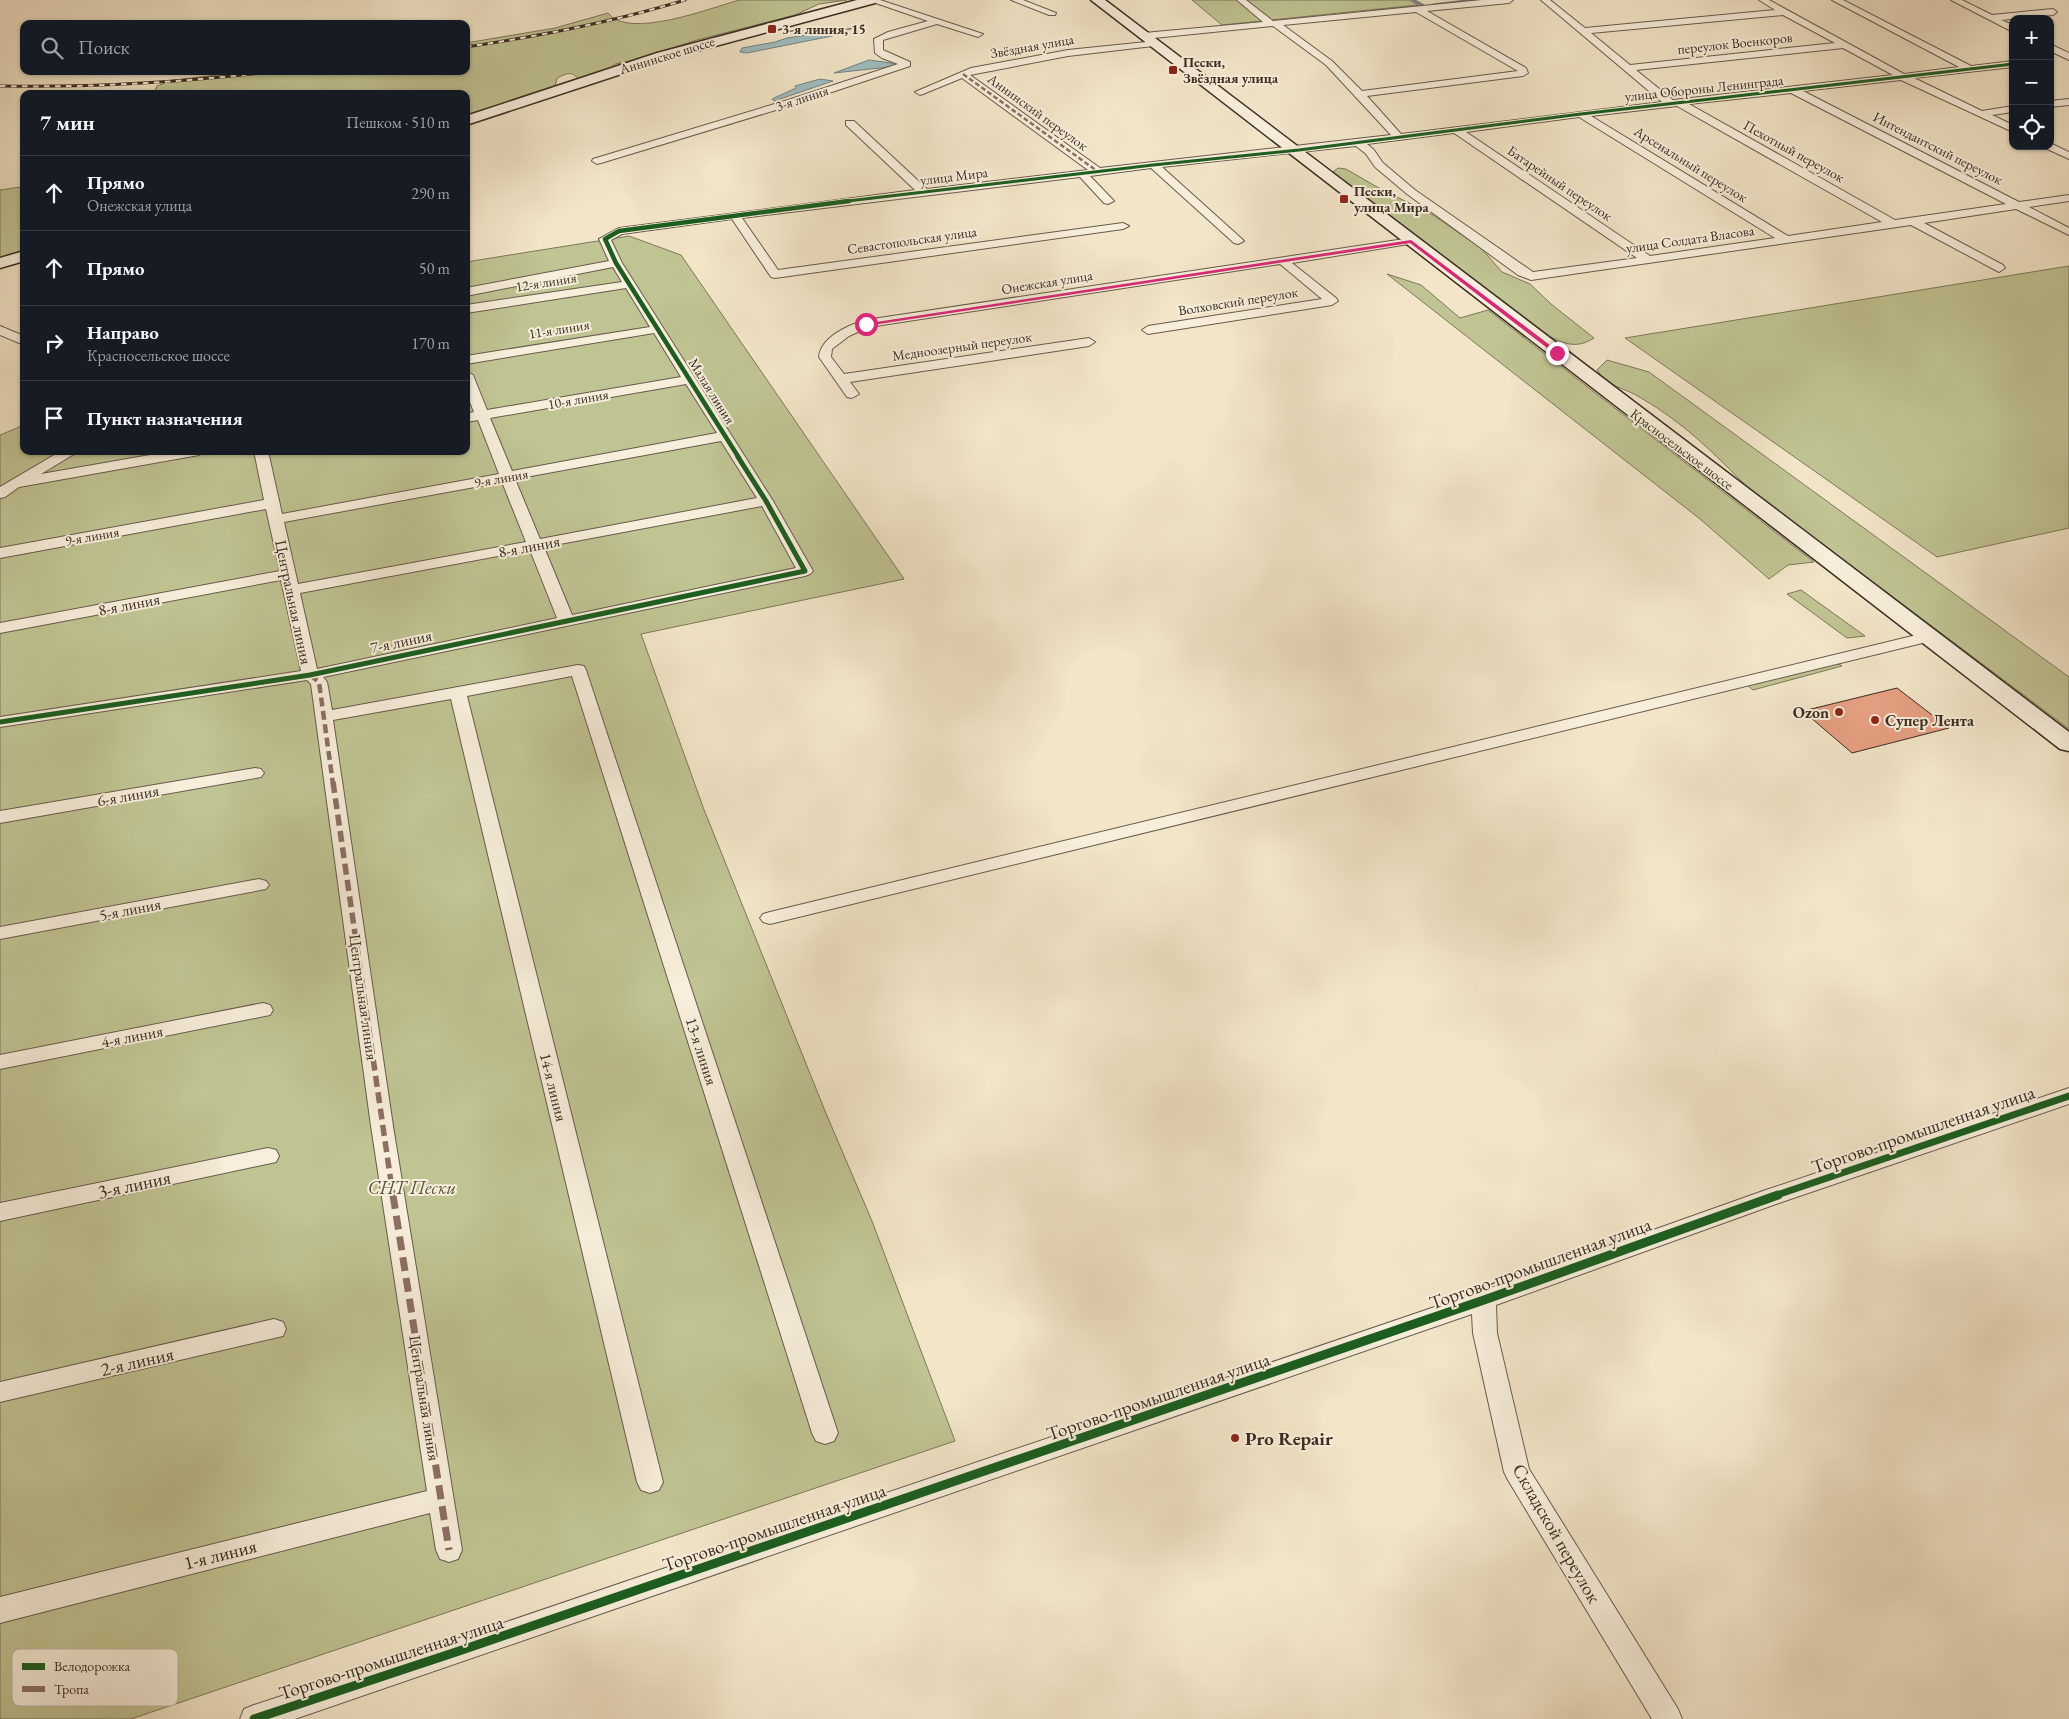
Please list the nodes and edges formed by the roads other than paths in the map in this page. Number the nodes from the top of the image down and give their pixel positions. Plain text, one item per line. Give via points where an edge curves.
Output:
1 (871, 0) edge
2 (1014, 0) edge
3 (1097, 0) edge
4 (1241, 0) edge
5 (1451, 0) edge
6 (1509, 0) edge
7 (1545, 0) edge
8 (1763, 0) edge
9 (1836, 0) edge
10 (1955, 0) edge
11 (1421, 4) edge
12 (1382, 7) dead end
13 (1784, 12) junction
14 (2053, 12) dead end
15 (1052, 13) dead end
16 (1990, 18) junction
17 (937, 21) junction
18 (1271, 22) junction
19 (2009, 27) edge
20 (1582, 31) junction
21 (978, 34) dead end
22 (1149, 40) junction
23 (1845, 45) junction
24 (2054, 49) edge
25 (2069, 57) edge
26 (2054, 59) edge
27 (2009, 65) edge
28 (1628, 68) junction
29 (1969, 70) junction
30 (962, 74) junction
31 (1905, 78) junction
32 (1793, 90) junction
33 (920, 92) dead end
34 (1360, 94) junction
35 (2069, 102) edge
36 (1675, 103) junction
37 (2054, 104) edge
38 (2009, 110) edge
39 (1581, 114) junction
40 (1980, 114) junction
41 (470, 121) edge
42 (850, 123) dead end
43 (2009, 127) edge
44 (1456, 130) junction
45 (1398, 137) junction
46 (1359, 143) junction
47 (2054, 149) edge
48 (1294, 152) junction
49 (2069, 156) edge
50 (597, 161) dead end
51 (1153, 165) junction
52 (1097, 171) junction
53 (1082, 173) junction
54 (924, 192) junction
55 (2069, 198) edge
56 (1108, 200) dead end
57 (2017, 205) junction
58 (735, 216) junction
59 (1912, 221) junction
60 (1893, 224) junction
61 (1123, 226) dead end
62 (619, 231) joint
63 (2069, 232) edge
64 (1786, 240) junction
65 (1238, 241) dead end
66 (1411, 241) junction
67 (1335, 253) joint
68 (20, 257) edge
69 (1648, 260) junction
70 (1283, 261) junction
71 (0, 263) edge
72 (616, 263) junction
73 (1999, 268) dead end
74 (630, 284) junction
75 (470, 291) edge
76 (470, 308) edge
77 (658, 328) junction
78 (0, 330) edge
79 (1148, 330) dead end
80 (20, 339) edge
81 (1089, 342) dead end
82 (470, 359) edge
83 (840, 379) junction
84 (690, 380) junction
85 (470, 385) edge
86 (852, 394) dead end
87 (483, 416) junction
88 (470, 418) edge
89 (725, 436) junction
90 (65, 455) edge
91 (176, 455) edge
92 (261, 455) edge
93 (507, 476) junction
94 (15, 483) junction
95 (0, 494) edge
96 (766, 501) junction
97 (273, 504) junction
98 (277, 519) junction
99 (535, 544) junction
100 (0, 553) edge
101 (804, 571) joint
102 (288, 574) junction
103 (292, 590) junction
104 (566, 621) junction
105 (0, 628) edge
106 (1929, 636) junction
107 (310, 675) junction
108 (458, 692) junction
109 (324, 717) junction
110 (0, 722) edge
111 (2069, 744) edge
112 (255, 773) dead end
113 (0, 817) edge
114 (259, 885) dead end
115 (770, 918) dead end
116 (0, 933) edge
117 (263, 1010) dead end
118 (0, 1062) edge
119 (2069, 1096) edge
120 (268, 1156) dead end
121 (0, 1212) edge
122 (1484, 1300) junction
123 (274, 1329) dead end
124 (0, 1392) edge
125 (825, 1433) dead end
126 (650, 1482) dead end
127 (441, 1499) junction
128 (448, 1550) dead end
129 (0, 1610) edge
130 (254, 1719) edge
131 (1668, 1719) edge

1 - 17 street
1 - 41 main road, Аннинское шоссе via 662,56
2 - 15 street
3 - 22 main road, Красносельское шоссе
4 - 18 street
5 - 11 street
6 - 11 street via 1435,8
7 - 20 street, Пехотный переулок
8 - 13 street
9 - 29 street
10 - 16 street
11 - 18 street
11 - 34 street via 1523,73
12 - 18 street
13 - 20 street
13 - 23 street
14 - 16 street
16 - 19 street
17 - 21 street
17 - 50 street, 3-я линия via 879,39 878,51 906,64
18 - 22 street
18 - 34 street via 1329,63
20 - 28 street, Пехотный переулок
22 - 30 street, Звёздная улица
22 - 48 main road, Красносельское шоссе
23 - 28 street, переулок Военкоров
23 - 31 street
24 - 25 street
25 - 26 street
27 - 29 street, улица Обороны Ленинграда
28 - 36 street, Пехотный переулок
29 - 31 street, улица Обороны Ленинграда
30 - 33 street, Звёздная улица
30 - 52 street, Аннинский переулок
31 - 32 street, улица Обороны Ленинграда
31 - 40 street
32 - 36 street, улица Обороны Ленинграда
32 - 57 street, Интендантский переулок
34 - 45 street
35 - 37 street
36 - 39 street, улица Обороны Ленинграда
36 - 60 street, Пехотный переулок
38 - 40 street
39 - 44 street, улица Обороны Ленинграда
39 - 64 street, Арсенальный переулок
40 - 43 street
42 - 54 street
44 - 45 street, улица Обороны Ленинграда
44 - 69 street, Батарейный переулок
45 - 46 street, улица Обороны Ленинграда
46 - 48 street
46 - 69 street, улица Солдата Власова via 1411,192 1531,276
47 - 49 street
48 - 51 street, улица Мира
48 - 66 main road, Красносельское шоссе
51 - 52 street, улица Мира
51 - 65 street
52 - 53 street, улица Мира
53 - 54 street, улица Мира
53 - 56 street
54 - 58 street, улица Мира
55 - 57 street, улица Солдата Власова
57 - 59 street, улица Солдата Власова
57 - 63 street, Интендантский переулок
58 - 61 street, Севастопольская улица via 775,274
58 - 62 street, улица Мира
59 - 60 street, улица Солдата Власова
59 - 73 street
60 - 64 street, улица Солдата Власова
62 - 72 street, Малая линия via 605,239
64 - 69 street, улица Солдата Власова
66 - 67 street
66 - 106 main road, Красносельское шоссе
67 - 70 street, Онежская улица
68 - 71 main road
70 - 79 street, Волховский переулок via 1332,301
70 - 83 street, Онежская улица via 866,324 826,348 825,357
72 - 74 street, Малая линия
72 - 75 street
74 - 76 street, 12-я линия
74 - 77 street, Малая линия
77 - 82 street, 11-я линия
77 - 84 street, Малая линия
78 - 80 street
81 - 83 street, Медноозерный переулок
83 - 86 street, Онежская улица
84 - 87 street, 10-я линия
84 - 89 street, Малая линия
85 - 87 street
87 - 88 street, 10-я линия
87 - 93 street
89 - 93 street, 9-я линия
89 - 96 street, Малая линия
90 - 94 street
91 - 94 street
92 - 97 street, Центральная линия
93 - 98 street, 9-я линия
93 - 99 street
94 - 95 street
96 - 99 street, 8-я линия
96 - 101 street, Малая линия
97 - 98 street, Центральная линия
97 - 100 street, 9-я линия
98 - 102 street, Центральная линия
99 - 103 street, 8-я линия
99 - 104 street
101 - 104 street, 7-я линия
102 - 103 street, Центральная линия
102 - 105 street, 8-я линия
103 - 107 street, Центральная линия
104 - 107 street, 7-я линия
106 - 111 main road, Красносельское шоссе
106 - 115 street
107 - 109 street, Центральная линия via 319,682
107 - 110 street, 7-я линия
108 - 109 street
108 - 125 street, 13-я линия via 578,670
108 - 126 street, 14-я линия
109 - 127 street, Центральная линия via 382,1126
112 - 113 street, 6-я линия
114 - 116 street, 5-я линия
117 - 118 street, 4-я линия
119 - 122 street, Торгово-промышленная улица via 1871,1162
120 - 121 street, 3-я линия
122 - 130 street, Торгово-промышленная улица
122 - 131 street, Складской переулок via 1485,1334 1517,1472
123 - 124 street, 2-я линия
127 - 128 street, Центральная линия
127 - 129 street, 1-я линия

